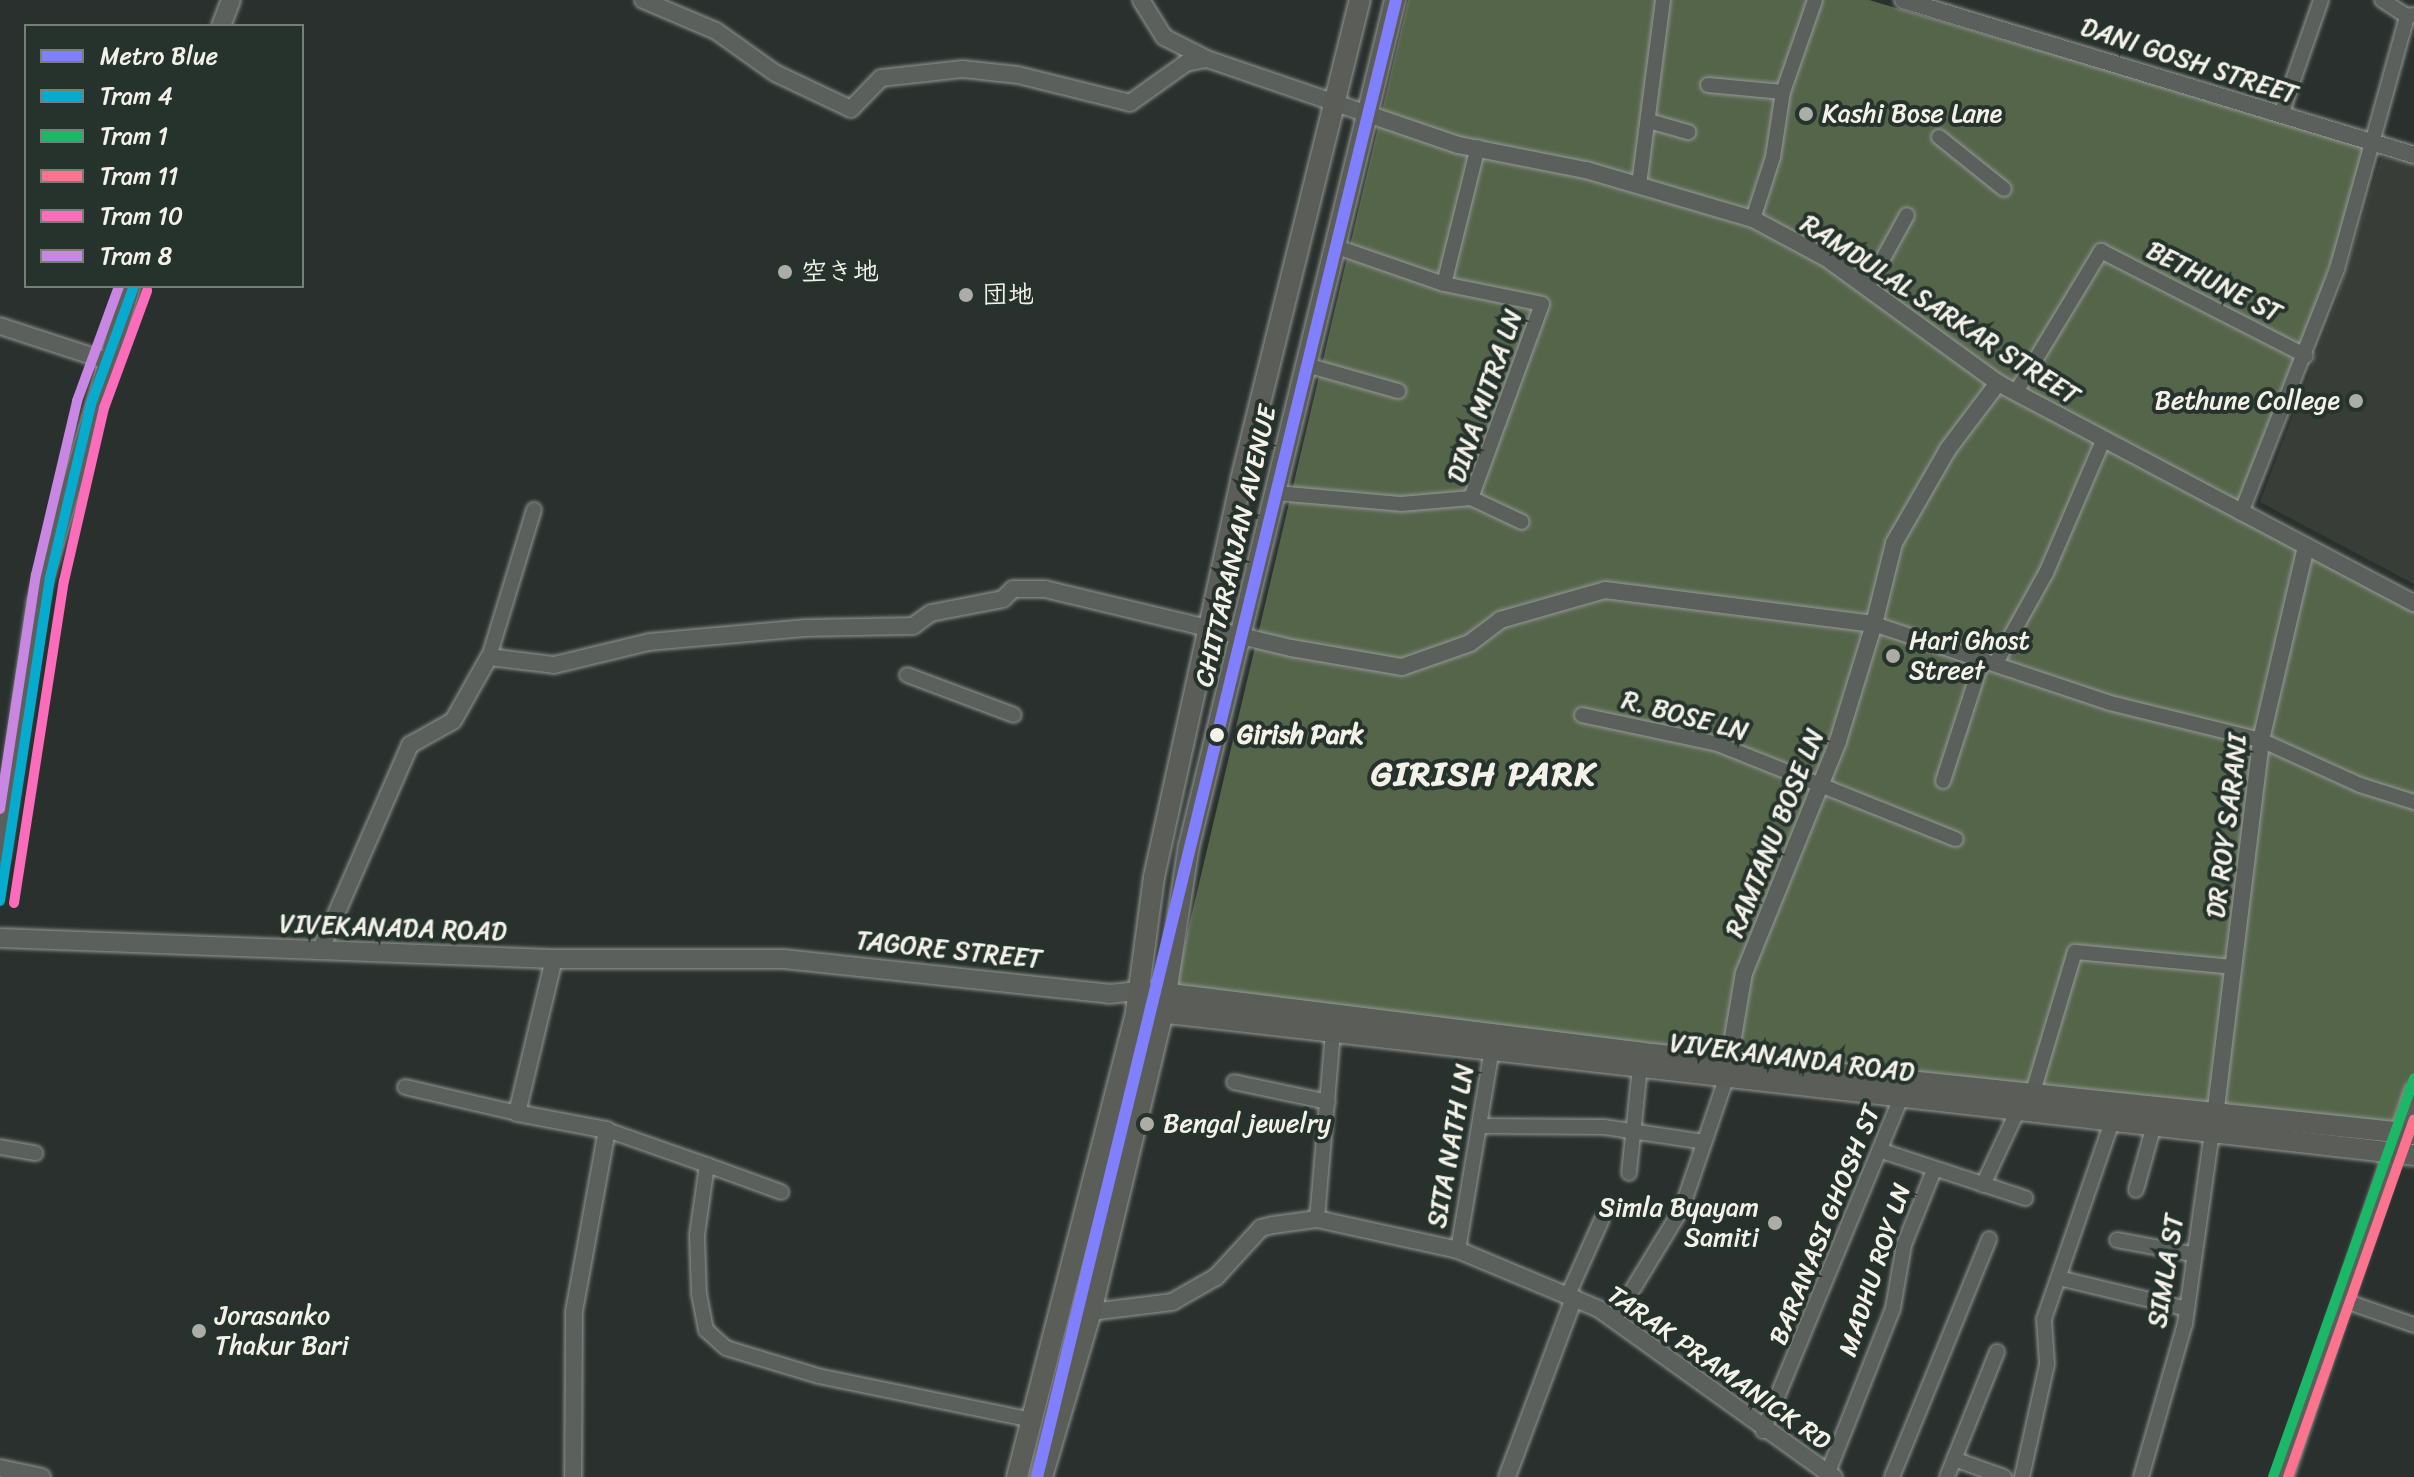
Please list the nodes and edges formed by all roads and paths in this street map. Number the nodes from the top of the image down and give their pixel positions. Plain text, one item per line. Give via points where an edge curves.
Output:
1 (231, 0) edge
2 (1141, 0) edge
3 (1360, 0) edge
4 (1395, 0) edge
5 (1663, 0) edge
6 (1815, 0) edge
7 (1903, 0) edge
8 (2321, 0) edge
9 (2382, 0) edge
10 (647, 1) edge
11 (2410, 15) edge
12 (222, 24) edge
13 (1207, 59) junction
14 (1708, 85) dead end
15 (1783, 92) junction
16 (1333, 102) junction
17 (1368, 114) junction
18 (2281, 115) junction
19 (1649, 121) junction
20 (1688, 132) dead end
21 (1939, 137) dead end
22 (2373, 144) junction
23 (1478, 147) junction
24 (2414, 155) edge
25 (1639, 185) junction
26 (2004, 189) dead end
27 (1907, 215) dead end
28 (1753, 219) junction
29 (1334, 246) junction
30 (1444, 284) junction
31 (130, 288) edge
32 (1867, 288) junction
33 (0, 326) edge
34 (2306, 356) junction
35 (104, 360) junction
36 (1306, 365) junction
37 (1998, 383) junction
38 (1398, 391) dead end
39 (2016, 392) junction
40 (2102, 443) junction
41 (1276, 493) junction
42 (1471, 498) junction
43 (534, 510) dead end
44 (2241, 513) junction
45 (1522, 522) dead end
46 (2306, 546) junction
47 (2414, 603) edge
48 (1874, 624) junction
49 (1209, 625) junction
50 (1245, 632) junction
51 (489, 657) junction
52 (1990, 659) junction
53 (907, 675) dead end
54 (1014, 715) dead end
55 (1582, 715) dead end
56 (2261, 740) junction
57 (1943, 781) dead end
58 (1819, 787) junction
59 (2414, 802) edge
60 (1956, 839) dead end
61 (0, 854) edge
62 (0, 938) edge
63 (320, 951) junction
64 (554, 959) junction
65 (784, 959) joint
66 (2233, 967) junction
67 (1138, 1000) junction
68 (1165, 1003) junction
69 (1333, 1031) junction
70 (1492, 1050) junction
71 (1640, 1067) junction
72 (1728, 1069) junction
73 (1234, 1082) dead end
74 (405, 1087) dead end
75 (1905, 1089) junction
76 (2414, 1090) edge
77 (1328, 1102) junction
78 (2025, 1102) junction
79 (517, 1113) junction
80 (2113, 1119) junction
81 (2214, 1124) junction
82 (2154, 1125) junction
83 (1480, 1126) junction
84 (607, 1130) junction
85 (1635, 1133) junction
86 (2401, 1139) edge
87 (1704, 1142) junction
88 (0, 1147) edge
89 (1882, 1151) junction
90 (35, 1153) dead end
91 (2414, 1155) edge
92 (707, 1165) junction
93 (1934, 1170) junction
94 (1629, 1173) dead end
95 (1983, 1185) junction
96 (2136, 1190) dead end
97 (781, 1192) dead end
98 (2025, 1198) dead end
99 (1317, 1219) junction
100 (1602, 1219) dead end
101 (1989, 1239) dead end
102 (2117, 1240) dead end
103 (1458, 1250) junction
104 (2191, 1254) junction
105 (2059, 1278) junction
106 (1571, 1297) junction
107 (2345, 1301) junction
108 (2187, 1309) junction
109 (1091, 1312) junction
110 (1614, 1320) junction
111 (2414, 1325) edge
112 (1997, 1352) dead end
113 (1032, 1420) junction
114 (1763, 1431) junction
115 (1954, 1459) junction
116 (0, 1468) edge
117 (1830, 1476) edge
118 (42, 1477) edge
119 (573, 1477) edge
120 (1017, 1477) edge
121 (1042, 1477) edge
122 (1507, 1477) edge
123 (1892, 1477) edge
124 (1947, 1477) edge
125 (2004, 1477) edge
126 (2022, 1477) edge
127 (2141, 1477) edge
128 (2284, 1477) edge

1 - 12 main road
2 - 13 street, RAMDULAL SARKAR STREET via 1164,37
3 - 16 main road
4 - 17 main road, CHITTARANJAN AVENUE
5 - 19 street
6 - 15 street
7 - 18 street, DANI GOSH STREET
8 - 18 street
9 - 11 street
10 - 13 street via 716,31 775,73 851,109 881,78 963,69 1018,75 1130,103 1166,74
11 - 22 street
13 - 16 street, RAMDULAL SARKAR STREET
14 - 15 street
15 - 28 street via 1773,157
16 - 17 street, RAMDULAL SARKAR STREET
16 - 49 main road
17 - 23 street, RAMDULAL SARKAR STREET
17 - 29 main road, CHITTARANJAN AVENUE
18 - 22 street, DANI GOSH STREET
19 - 20 street
19 - 25 street
21 - 26 street
22 - 24 street, DANI GOSH STREET
22 - 34 street
23 - 25 street, RAMDULAL SARKAR STREET
23 - 30 street
25 - 28 street, RAMDULAL SARKAR STREET
27 - 32 street
28 - 32 street, RAMDULAL SARKAR STREET
29 - 30 street
29 - 36 main road, CHITTARANJAN AVENUE
30 - 42 street, DINA MITRA LN via 1542,304
31 - 35 main road
32 - 37 street, RAMDULAL SARKAR STREET
33 - 35 street
34 - 39 street, BETHUNE ST via 2101,251
34 - 44 street
35 - 61 main road via 37,601
36 - 38 street
36 - 41 main road, CHITTARANJAN AVENUE
37 - 39 street, RAMDULAL SARKAR STREET
37 - 48 street, RAMTANU BOSE LN via 1948,449 1894,543
39 - 40 street, RAMDULAL SARKAR STREET
40 - 44 street, RAMDULAL SARKAR STREET
40 - 52 street via 2046,573
41 - 42 street via 1401,504
41 - 50 main road, CHITTARANJAN AVENUE
42 - 45 street, DINA MITRA LN
43 - 51 street
44 - 46 street, RAMDULAL SARKAR STREET
46 - 47 street, RAMDULAL SARKAR STREET
46 - 56 street, DR ROY SARANI
48 - 50 street via 1748,612 1627,589 1573,596 1500,620 1470,643 1402,667 1291,648
48 - 52 street
48 - 58 street, RAMTANU BOSE LN
49 - 50 street
49 - 51 street via 1045,589 1013,589 1003,599 931,613 913,626 805,628 649,642 554,665
49 - 67 main road via 1154,877
50 - 68 main road, CHITTARANJAN AVENUE via 1189,846
51 - 63 street via 453,721 410,745
52 - 56 street via 2110,703
52 - 57 street
53 - 54 street
55 - 58 street, R. BOSE LN via 1718,744
56 - 59 street via 2360,785
56 - 66 street, DR ROY SARANI
58 - 60 street, R. BOSE LN
58 - 72 street, RAMTANU BOSE LN via 1744,973
62 - 63 main road, VIVEKANADA ROAD
63 - 64 main road, VIVEKANADA ROAD
64 - 65 main road, VIVEKANADA ROAD
64 - 79 street
65 - 67 main road, TAGORE STREET
66 - 78 street via 2075,952
66 - 81 street, DR ROY SARANI
67 - 68 main road, TAGORE STREET
67 - 113 main road
68 - 69 main road, VIVEKANANDA ROAD
68 - 72 main road, VIVEKANANDA ROAD
68 - 109 main road, CHITTARANJAN AVENUE
69 - 70 main road, VIVEKANANDA ROAD
69 - 77 street
70 - 71 main road, VIVEKANANDA ROAD
70 - 83 street, SITA NATH LN
71 - 72 main road, VIVEKANANDA ROAD
71 - 85 street
72 - 75 main road, VIVEKANANDA ROAD
72 - 87 street
73 - 77 street
74 - 79 street
75 - 78 main road, VIVEKANANDA ROAD
75 - 89 street, BARANASI GHOSH ST
76 - 86 main road
77 - 99 street
78 - 80 main road, VIVEKANANDA ROAD
78 - 81 main road, VIVEKANANDA ROAD
78 - 95 street
79 - 84 street
80 - 82 main road, VIVEKANANDA ROAD
80 - 105 street
81 - 82 main road, VIVEKANANDA ROAD
81 - 86 main road, VIVEKANANDA ROAD
81 - 104 street, SIMLA ST
82 - 96 street
83 - 85 street
83 - 103 street, SITA NATH LN
84 - 92 street
84 - 119 street via 574,1312
85 - 87 street
85 - 94 street
86 - 91 main road, VIVEKANANDA ROAD
86 - 107 main road
87 - 110 street via 1682,1208
88 - 90 street
89 - 93 street
89 - 114 street, BARANASI GHOSH ST
92 - 97 street
92 - 113 street via 697,1235 699,1294 706,1330 716,1340 818,1376
93 - 95 street
93 - 117 street, MADHU ROY LN via 1904,1245 1893,1308
95 - 98 street
99 - 103 street, TARAK PRAMANICK RD
99 - 109 street, TARAK PRAMANICK RD via 1261,1228 1216,1277 1172,1302
100 - 106 street
101 - 123 street
102 - 104 street
103 - 106 street, TARAK PRAMANICK RD
104 - 108 street, SIMLA ST
105 - 108 street
105 - 126 street via 2044,1319 2047,1364
106 - 110 street, TARAK PRAMANICK RD
106 - 122 street
107 - 111 street
107 - 128 main road
108 - 127 street, SIMLA ST
109 - 121 main road, CHITTARANJAN AVENUE
110 - 114 street, TARAK PRAMANICK RD
112 - 115 street
113 - 120 main road
114 - 117 street, TARAK PRAMANICK RD
115 - 124 street
115 - 125 street
116 - 118 street

